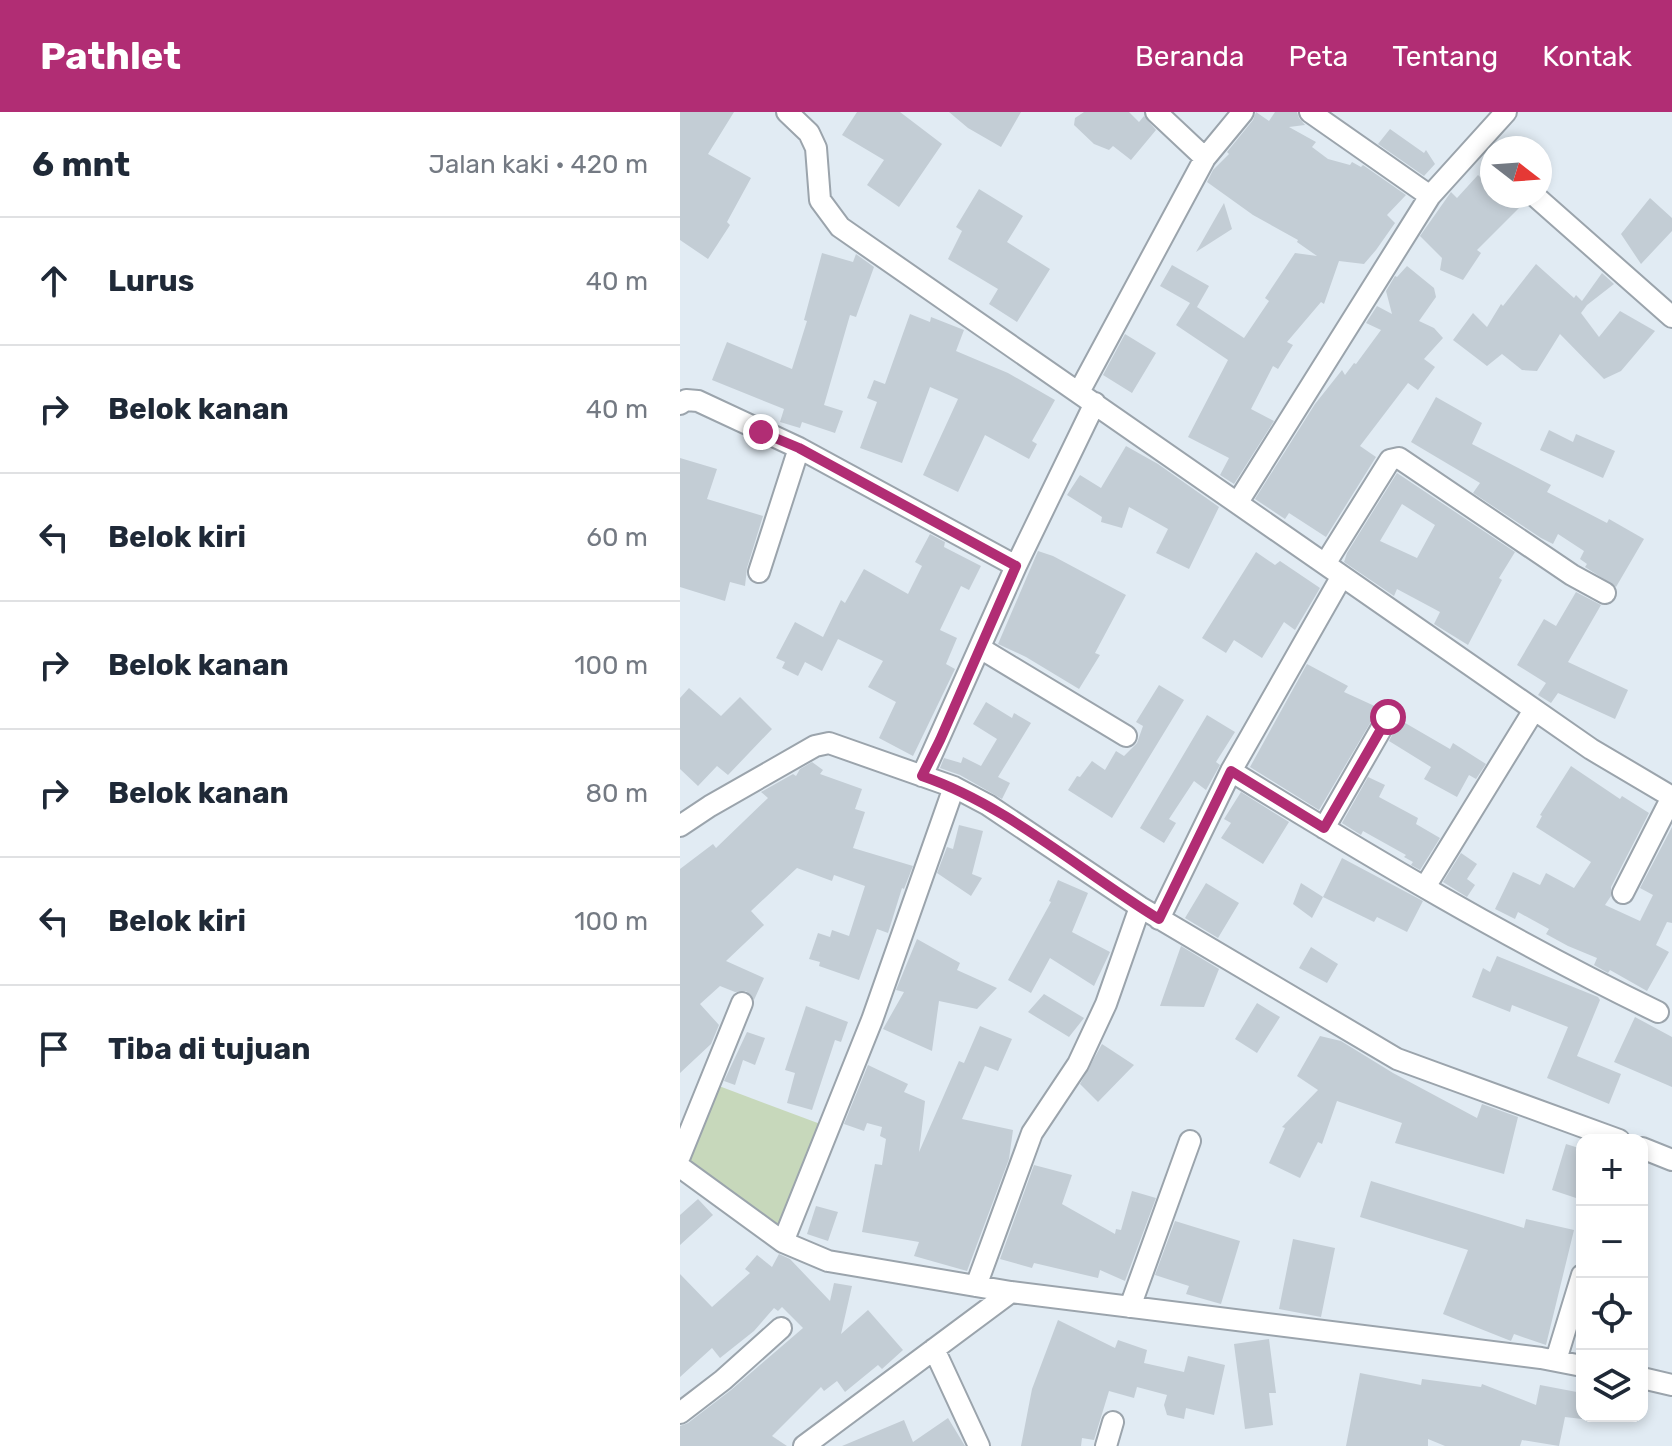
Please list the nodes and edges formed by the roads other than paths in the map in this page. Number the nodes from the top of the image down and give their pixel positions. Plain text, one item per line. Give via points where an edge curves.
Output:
1 (787, 112) edge
2 (1156, 112) edge
3 (1243, 112) edge
4 (1310, 112) edge
5 (1506, 112) edge
6 (1493, 136) edge
7 (1480, 155) edge
8 (1205, 158) junction
9 (1430, 196) junction
10 (1549, 208) edge
11 (1672, 317) edge
12 (1087, 397) junction
13 (680, 404) edge
14 (799, 448) junction
15 (1238, 502) junction
16 (1016, 566) junction
17 (1334, 570) junction
18 (759, 572) dead end
19 (1605, 593) dead end
20 (980, 648) junction
21 (1534, 710) junction
22 (1388, 717) dead end
23 (1126, 736) dead end
24 (1231, 771) junction
25 (922, 776) junction
26 (954, 787) junction
27 (1672, 797) edge
28 (680, 826) edge
29 (1324, 828) junction
30 (1425, 887) junction
31 (1623, 893) dead end
32 (1140, 907) junction
33 (1159, 919) junction
34 (742, 1003) dead end
35 (1658, 1012) dead end
36 (1603, 1134) edge
37 (1190, 1141) dead end
38 (1648, 1150) edge
39 (680, 1156) edge
40 (1672, 1160) edge
41 (680, 1167) edge
42 (783, 1242) junction
43 (1581, 1278) edge
44 (976, 1286) junction
45 (1011, 1292) junction
46 (1130, 1307) junction
47 (781, 1328) dead end
48 (934, 1349) junction
49 (1556, 1360) junction
50 (1576, 1365) edge
51 (1648, 1379) edge
52 (1672, 1385) edge
53 (680, 1413) edge
54 (1113, 1422) dead end
55 (804, 1446) edge
56 (979, 1446) edge
57 (1106, 1446) edge

1 - 12 street via 816,148 820,200 840,227
2 - 8 street
3 - 8 street
4 - 9 street
5 - 6 street
7 - 9 street
8 - 12 street
9 - 15 street
10 - 11 street
12 - 15 street
12 - 16 street
13 - 14 street via 698,401
14 - 16 street
14 - 18 street
15 - 17 street
16 - 20 street
17 - 19 street via 1390,460 1399,458
17 - 21 street
17 - 24 street
20 - 23 street
20 - 25 street
21 - 27 street
21 - 30 street
22 - 29 street
24 - 29 street
24 - 33 street
25 - 26 street
25 - 28 street via 823,743
26 - 32 street
26 - 42 street via 872,1020
27 - 31 street
29 - 30 street
30 - 35 street via 1563,966
32 - 33 street
32 - 44 street via 1106,1004 1078,1064 1032,1133
33 - 36 street via 1397,1059
34 - 39 street
37 - 46 street
38 - 40 street
41 - 42 street
42 - 44 street via 828,1261
43 - 49 street
44 - 45 street
45 - 46 street
45 - 48 street
46 - 49 street
47 - 53 street
48 - 55 street
48 - 56 street
49 - 50 street
51 - 52 street
54 - 57 street

